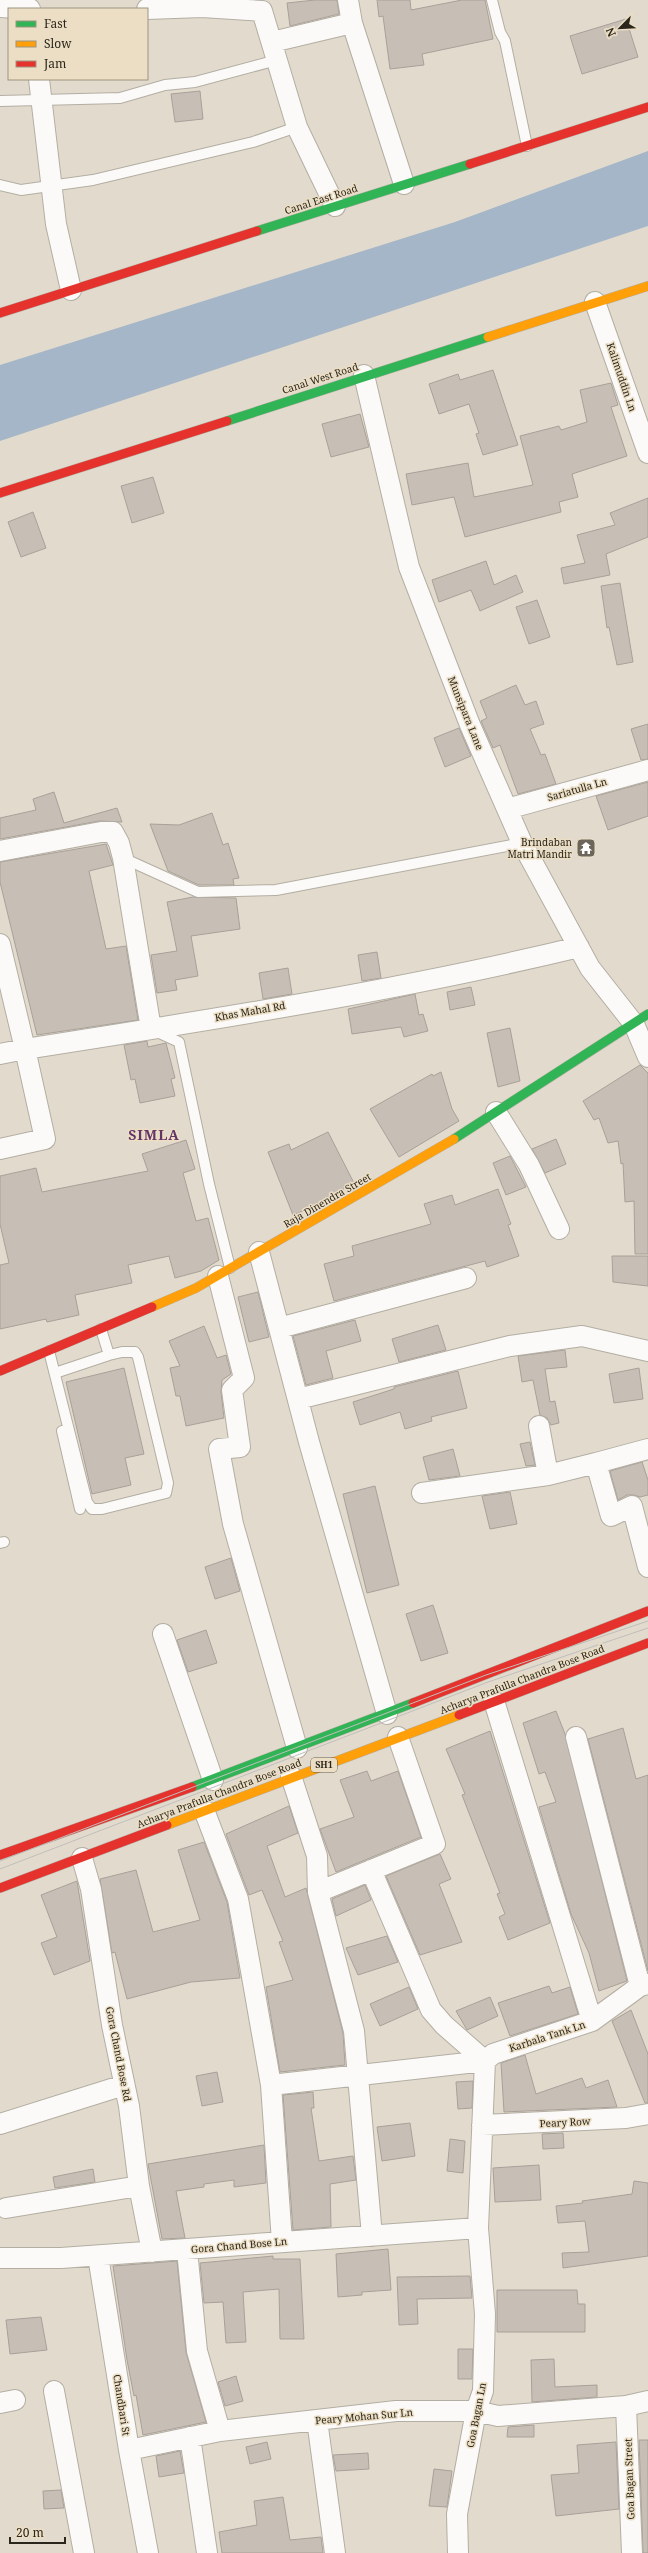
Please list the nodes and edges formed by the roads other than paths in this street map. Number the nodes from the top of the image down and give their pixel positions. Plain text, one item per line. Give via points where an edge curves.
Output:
1 (348, 0) edge
2 (492, 0) edge
3 (261, 6) edge
4 (148, 9) edge
5 (352, 23) junction
6 (274, 51) junction
7 (39, 80) edge
8 (0, 101) edge
9 (41, 101) junction
10 (648, 107) edge
11 (297, 127) junction
12 (527, 146) junction
13 (404, 184) junction
14 (0, 185) edge
15 (51, 185) junction
16 (335, 206) junction
17 (648, 286) edge
18 (71, 290) junction
19 (595, 302) junction
20 (0, 313) edge
21 (364, 375) junction
22 (648, 453) edge
23 (0, 493) edge
24 (648, 770) edge
25 (507, 809) junction
26 (522, 844) junction
27 (0, 851) edge
28 (123, 858) junction
29 (0, 944) edge
30 (579, 947) junction
31 (641, 1019) edge
32 (151, 1029) junction
33 (25, 1049) junction
34 (0, 1054) edge
35 (648, 1057) edge
36 (496, 1112) junction
37 (0, 1149) edge
38 (559, 1229) dead end
39 (259, 1252) junction
40 (224, 1272) junction
41 (466, 1278) dead end
42 (101, 1328) junction
43 (279, 1328) junction
44 (648, 1351) edge
45 (47, 1352) junction
46 (109, 1355) junction
47 (0, 1371) edge
48 (55, 1373) junction
49 (298, 1399) junction
50 (538, 1426) dead end
51 (648, 1449) edge
52 (596, 1463) junction
53 (548, 1475) junction
54 (422, 1493) dead end
55 (80, 1509) dead end
56 (648, 1567) edge
57 (648, 1611) edge
58 (163, 1634) dead end
59 (648, 1643) edge
60 (494, 1701) junction
61 (387, 1714) junction
62 (398, 1737) junction
63 (576, 1737) dead end
64 (297, 1748) junction
65 (292, 1776) junction
66 (213, 1780) junction
67 (204, 1810) junction
68 (0, 1856) edge
69 (82, 1858) junction
70 (371, 1870) junction
71 (0, 1888) edge
72 (318, 1892) junction
73 (644, 1985) edge
74 (592, 2021) junction
75 (485, 2061) junction
76 (358, 2075) junction
77 (124, 2085) junction
78 (271, 2085) junction
79 (648, 2114) edge
80 (0, 2124) edge
81 (482, 2124) junction
82 (139, 2186) junction
83 (6, 2208) dead end
84 (478, 2228) junction
85 (372, 2236) junction
86 (282, 2242) junction
87 (187, 2250) junction
88 (152, 2252) junction
89 (98, 2256) junction
90 (0, 2258) edge
91 (54, 2391) dead end
92 (648, 2401) edge
93 (626, 2406) junction
94 (476, 2411) junction
95 (316, 2420) junction
96 (220, 2431) junction
97 (190, 2437) junction
98 (129, 2450) junction
99 (84, 2553) edge
100 (148, 2553) edge
101 (207, 2553) edge
102 (335, 2553) edge
103 (458, 2553) edge
104 (632, 2553) edge

1 - 5 street
2 - 12 lane via 500,32 505,41
3 - 4 street
3 - 6 street
5 - 6 street
5 - 13 street
6 - 9 lane via 195,82 165,85 120,98
6 - 11 street
7 - 9 street
8 - 9 lane
9 - 15 street
10 - 12 main road, Canal East Road
11 - 15 lane via 253,142 93,180
11 - 16 street
12 - 13 main road, Canal East Road
13 - 16 main road, Canal East Road
14 - 15 lane via 21,190
15 - 18 street via 56,224
16 - 18 main road, Canal East Road
17 - 19 main road, Canal West Road
18 - 20 main road, Canal East Road
19 - 21 main road, Canal West Road
19 - 22 street, Kalimuddin Ln
21 - 23 main road, Canal West Road
21 - 25 street, Munsipara Lane via 409,567 470,726
24 - 25 street, Sariatulla Ln
25 - 26 street, Munsipara Lane
26 - 28 lane via 276,890 198,892
26 - 30 street, Munsipara Lane
27 - 28 street via 113,832
28 - 32 street
29 - 33 street
30 - 31 street, Munsipara Lane via 590,968
30 - 32 street, Khas Mahal Rd via 487,969
31 - 35 street, Munsipara Lane
31 - 36 main road, Raja Dinendra Street
32 - 33 street, Khas Mahal Rd
32 - 40 lane via 179,1042 209,1184
33 - 34 street, Khas Mahal Rd
33 - 37 street via 45,1139
36 - 38 street via 530,1165
36 - 39 main road, Raja Dinendra Street via 430,1154
39 - 40 main road, Raja Dinendra Street
39 - 43 street
40 - 42 main road, Raja Dinendra Street via 196,1288
40 - 64 street via 244,1378 232,1390 240,1447 219,1449 233,1524
41 - 43 street via 388,1301
42 - 45 main road, Raja Dinendra Street
42 - 46 lane
43 - 49 street
44 - 49 street via 582,1336 510,1346
45 - 47 main road, Raja Dinendra Street
45 - 48 lane
45 - 55 lane
46 - 48 lane
46 - 48 lane via 135,1352 141,1367 168,1483 166,1493 153,1498 92,1509 87,1502
49 - 61 street
50 - 53 street
51 - 52 street
52 - 53 street
52 - 56 street via 611,1516 632,1506
53 - 54 street
57 - 61 main road, Acharya Prafulla Chandra Bose Road / SH1
58 - 66 street
59 - 60 main road, Acharya Prafulla Chandra Bose Road / SH1
60 - 62 main road, Acharya Prafulla Chandra Bose Road / SH1
60 - 74 street
61 - 64 main road, Acharya Prafulla Chandra Bose Road / SH1
62 - 65 main road, Acharya Prafulla Chandra Bose Road / SH1
62 - 70 street via 435,1844
63 - 73 street
64 - 66 main road, Acharya Prafulla Chandra Bose Road / SH1
65 - 67 main road, Acharya Prafulla Chandra Bose Road / SH1
65 - 72 street via 317,1856
66 - 68 main road, Acharya Prafulla Chandra Bose Road / SH1
67 - 69 main road, Acharya Prafulla Chandra Bose Road / SH1
67 - 78 street via 238,1899
69 - 71 main road, Acharya Prafulla Chandra Bose Road / SH1
69 - 77 street, Gora Chand Bose Rd via 91,1888
70 - 72 street
70 - 75 street via 431,2010
72 - 76 street via 354,2031
73 - 74 street, Karbala Tank Ln
74 - 75 street, Karbala Tank Ln via 493,2054
75 - 76 street
75 - 81 street, Goa Bagan Ln
76 - 78 street
76 - 85 street
77 - 80 street
77 - 82 street, Gora Chand Bose Rd
78 - 86 street
79 - 81 street, Peary Row via 626,2118
81 - 84 street, Goa Bagan Ln
82 - 83 street
82 - 88 street, Gora Chand Bose Rd
84 - 85 street, Gora Chand Bose Ln
84 - 94 street, Goa Bagan Ln via 485,2314 483,2391
85 - 86 street, Gora Chand Bose Ln
86 - 87 street, Gora Chand Bose Ln
87 - 88 street, Gora Chand Bose Ln
87 - 96 street via 197,2351
88 - 89 street, Gora Chand Bose Ln
89 - 90 street, Gora Chand Bose Ln
89 - 98 street, Chandbari St
91 - 99 street
92 - 93 street, Peary Mohan Sur Ln
93 - 94 street, Peary Mohan Sur Ln via 498,2416
93 - 104 street, Goa Bagan Street
94 - 95 street, Peary Mohan Sur Ln via 396,2411
94 - 103 street, Goa Bagan Ln via 457,2514
95 - 96 street, Peary Mohan Sur Ln
95 - 102 street
96 - 97 street, Peary Mohan Sur Ln
97 - 98 street, Peary Mohan Sur Ln
97 - 101 street
98 - 100 street, Chandbari St

